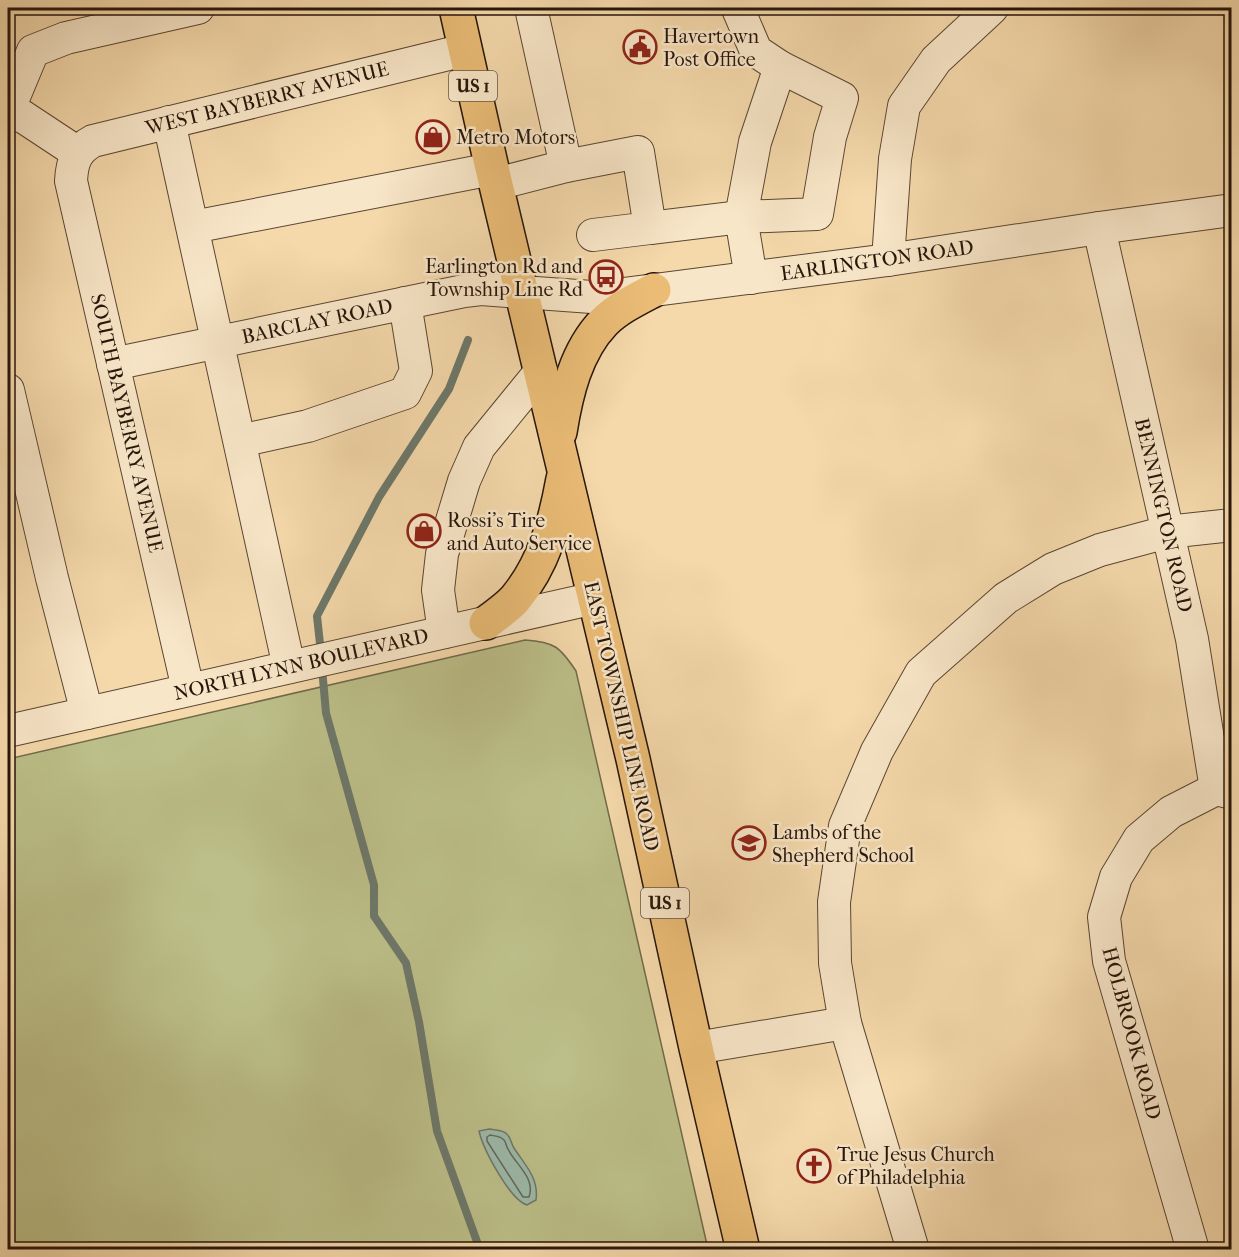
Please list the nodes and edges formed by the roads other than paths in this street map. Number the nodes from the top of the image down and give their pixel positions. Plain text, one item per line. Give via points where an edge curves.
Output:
1 (198, 8) edge
2 (456, 8) edge
3 (531, 8) edge
4 (992, 8) edge
5 (738, 9) dead end
6 (465, 50) junction
7 (780, 67) junction
8 (8, 113) edge
9 (169, 122) junction
10 (76, 155) junction
11 (566, 166) junction
12 (494, 176) junction
13 (1232, 210) edge
14 (741, 217) junction
15 (193, 227) junction
16 (650, 228) junction
17 (1099, 228) junction
18 (593, 235) dead end
19 (888, 260) junction
20 (751, 278) junction
21 (654, 290) junction
22 (522, 292) junction
23 (405, 303) junction
24 (218, 342) junction
25 (113, 364) junction
26 (541, 371) junction
27 (8, 390) edge
28 (240, 441) junction
29 (561, 457) junction
30 (1232, 525) edge
31 (1167, 532) junction
32 (596, 598) junction
33 (486, 622) junction
34 (444, 632) junction
35 (312, 662) junction
36 (188, 689) junction
37 (87, 713) junction
38 (8, 731) edge
39 (1224, 791) edge
40 (845, 1023) junction
41 (696, 1048) junction
42 (743, 1250) edge
43 (913, 1250) edge
44 (1193, 1250) edge

1 - 8 street via 66,38 33,51
2 - 6 highway, EAST TOWNSHIP LINE ROAD / US 1
3 - 11 street
4 - 19 street via 936,60 904,106 895,159
5 - 7 street via 756,51
6 - 9 street, WEST BAYBERRY AVENUE
6 - 12 highway, EAST TOWNSHIP LINE ROAD / US 1
7 - 14 street via 755,142
7 - 14 street via 842,98 830,137 817,214
8 - 10 street via 22,116
9 - 10 street, WEST BAYBERRY AVENUE via 93,141
9 - 15 street
10 - 25 street, SOUTH BAYBERRY AVENUE via 71,181
11 - 12 street
11 - 16 street via 638,152
12 - 15 street
12 - 22 highway, EAST TOWNSHIP LINE ROAD / US 1
13 - 17 street, EARLINGTON ROAD
14 - 16 street
14 - 20 street
15 - 24 street
16 - 18 street
17 - 19 street, EARLINGTON ROAD
17 - 31 street, BENNINGTON ROAD
19 - 20 street, EARLINGTON ROAD
20 - 21 street, EARLINGTON ROAD
21 - 22 street, EARLINGTON ROAD via 592,297
21 - 29 highway via 626,304 604,322 588,345 565,402
22 - 23 street, BARCLAY ROAD via 464,291
22 - 26 highway, EAST TOWNSHIP LINE ROAD / US 1
23 - 24 street, BARCLAY ROAD
23 - 28 street via 416,371 405,393 308,426
24 - 25 street, BARCLAY ROAD
24 - 28 street
25 - 36 street, SOUTH BAYBERRY AVENUE
26 - 29 highway, EAST TOWNSHIP LINE ROAD / US 1
26 - 34 street via 479,447 464,481 442,554 438,591
27 - 37 street
28 - 35 street
29 - 32 highway, EAST TOWNSHIP LINE ROAD / US 1
29 - 33 highway via 557,515 548,544 514,600
30 - 31 street
31 - 39 street, BENNINGTON ROAD
31 - 40 street via 1100,550 1053,569 1006,598 921,673 877,751 845,826 834,902 834,963
32 - 33 street, NORTH LYNN BOULEVARD
32 - 41 highway, EAST TOWNSHIP LINE ROAD / US 1
33 - 34 street, NORTH LYNN BOULEVARD
34 - 35 street, NORTH LYNN BOULEVARD
35 - 36 street, NORTH LYNN BOULEVARD
36 - 37 street, NORTH LYNN BOULEVARD
37 - 38 street, NORTH LYNN BOULEVARD
39 - 44 street, HOLBROOK ROAD via 1171,812 1139,839 1116,877 1104,917 1109,961
40 - 41 street
40 - 43 street
41 - 42 highway, EAST TOWNSHIP LINE ROAD / US 1

